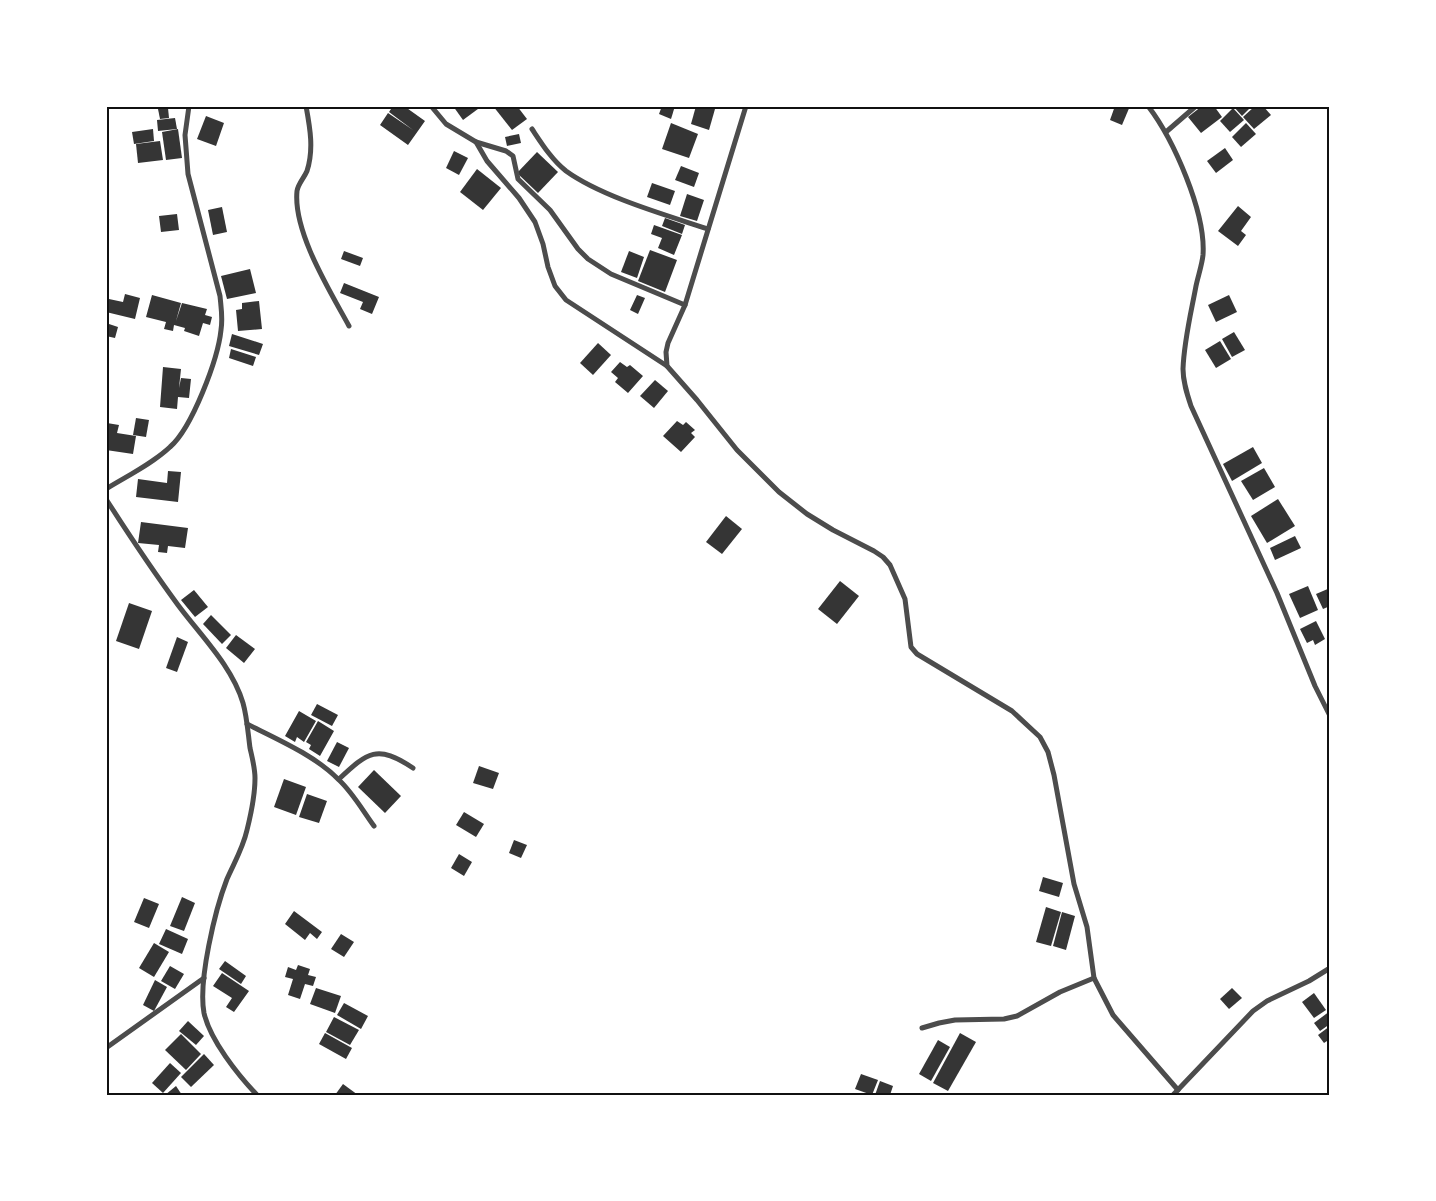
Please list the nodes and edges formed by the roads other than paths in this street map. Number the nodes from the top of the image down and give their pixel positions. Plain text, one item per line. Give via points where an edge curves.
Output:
1 (189, 106) edge
2 (306, 106) edge
3 (431, 106) edge
4 (746, 106) edge
5 (1148, 106) edge
6 (1196, 106) edge
7 (532, 129) dead end
8 (1166, 132) junction
9 (476, 142) junction
10 (708, 228) junction
11 (685, 305) junction
12 (349, 326) dead end
13 (667, 366) junction
14 (106, 489) edge
15 (106, 499) edge
16 (1330, 716) edge
17 (247, 724) junction
18 (413, 768) dead end
19 (339, 779) junction
20 (374, 826) dead end
21 (1330, 968) edge
22 (204, 978) junction
23 (1094, 978) junction
24 (922, 1028) dead end
25 (106, 1048) edge
26 (1175, 1092) edge
27 (257, 1095) edge

1 - 14 street via 185,135 188,174 220,296 221,332 198,405 171,447
2 - 12 street via 311,152 297,189 297,208 310,250
3 - 9 street via 446,124
4 - 10 street
5 - 8 street
6 - 8 street
7 - 10 street via 548,153 566,171 597,188
8 - 16 street via 1194,198 1201,224 1203,255 1186,337 1183,370 1186,389
9 - 11 street via 512,156 518,179 550,210 588,259 611,274
9 - 13 street via 535,222 548,267 566,300
10 - 11 street
11 - 13 street via 668,343
13 - 23 street via 737,450 779,492 807,514 874,551 890,565 905,599 911,647 917,654 1012,711 1040,737 1054,775 1074,884 1087,926
15 - 17 street via 177,604 224,666 243,703
17 - 19 street via 320,764
17 - 22 street via 255,778 249,822 220,901
18 - 19 street via 383,753 368,755
19 - 20 street
21 - 26 street via 1253,1012
22 - 25 street
22 - 27 street via 204,1014 228,1061
23 - 24 street via 1017,1016 939,1022
23 - 26 street via 1113,1015

